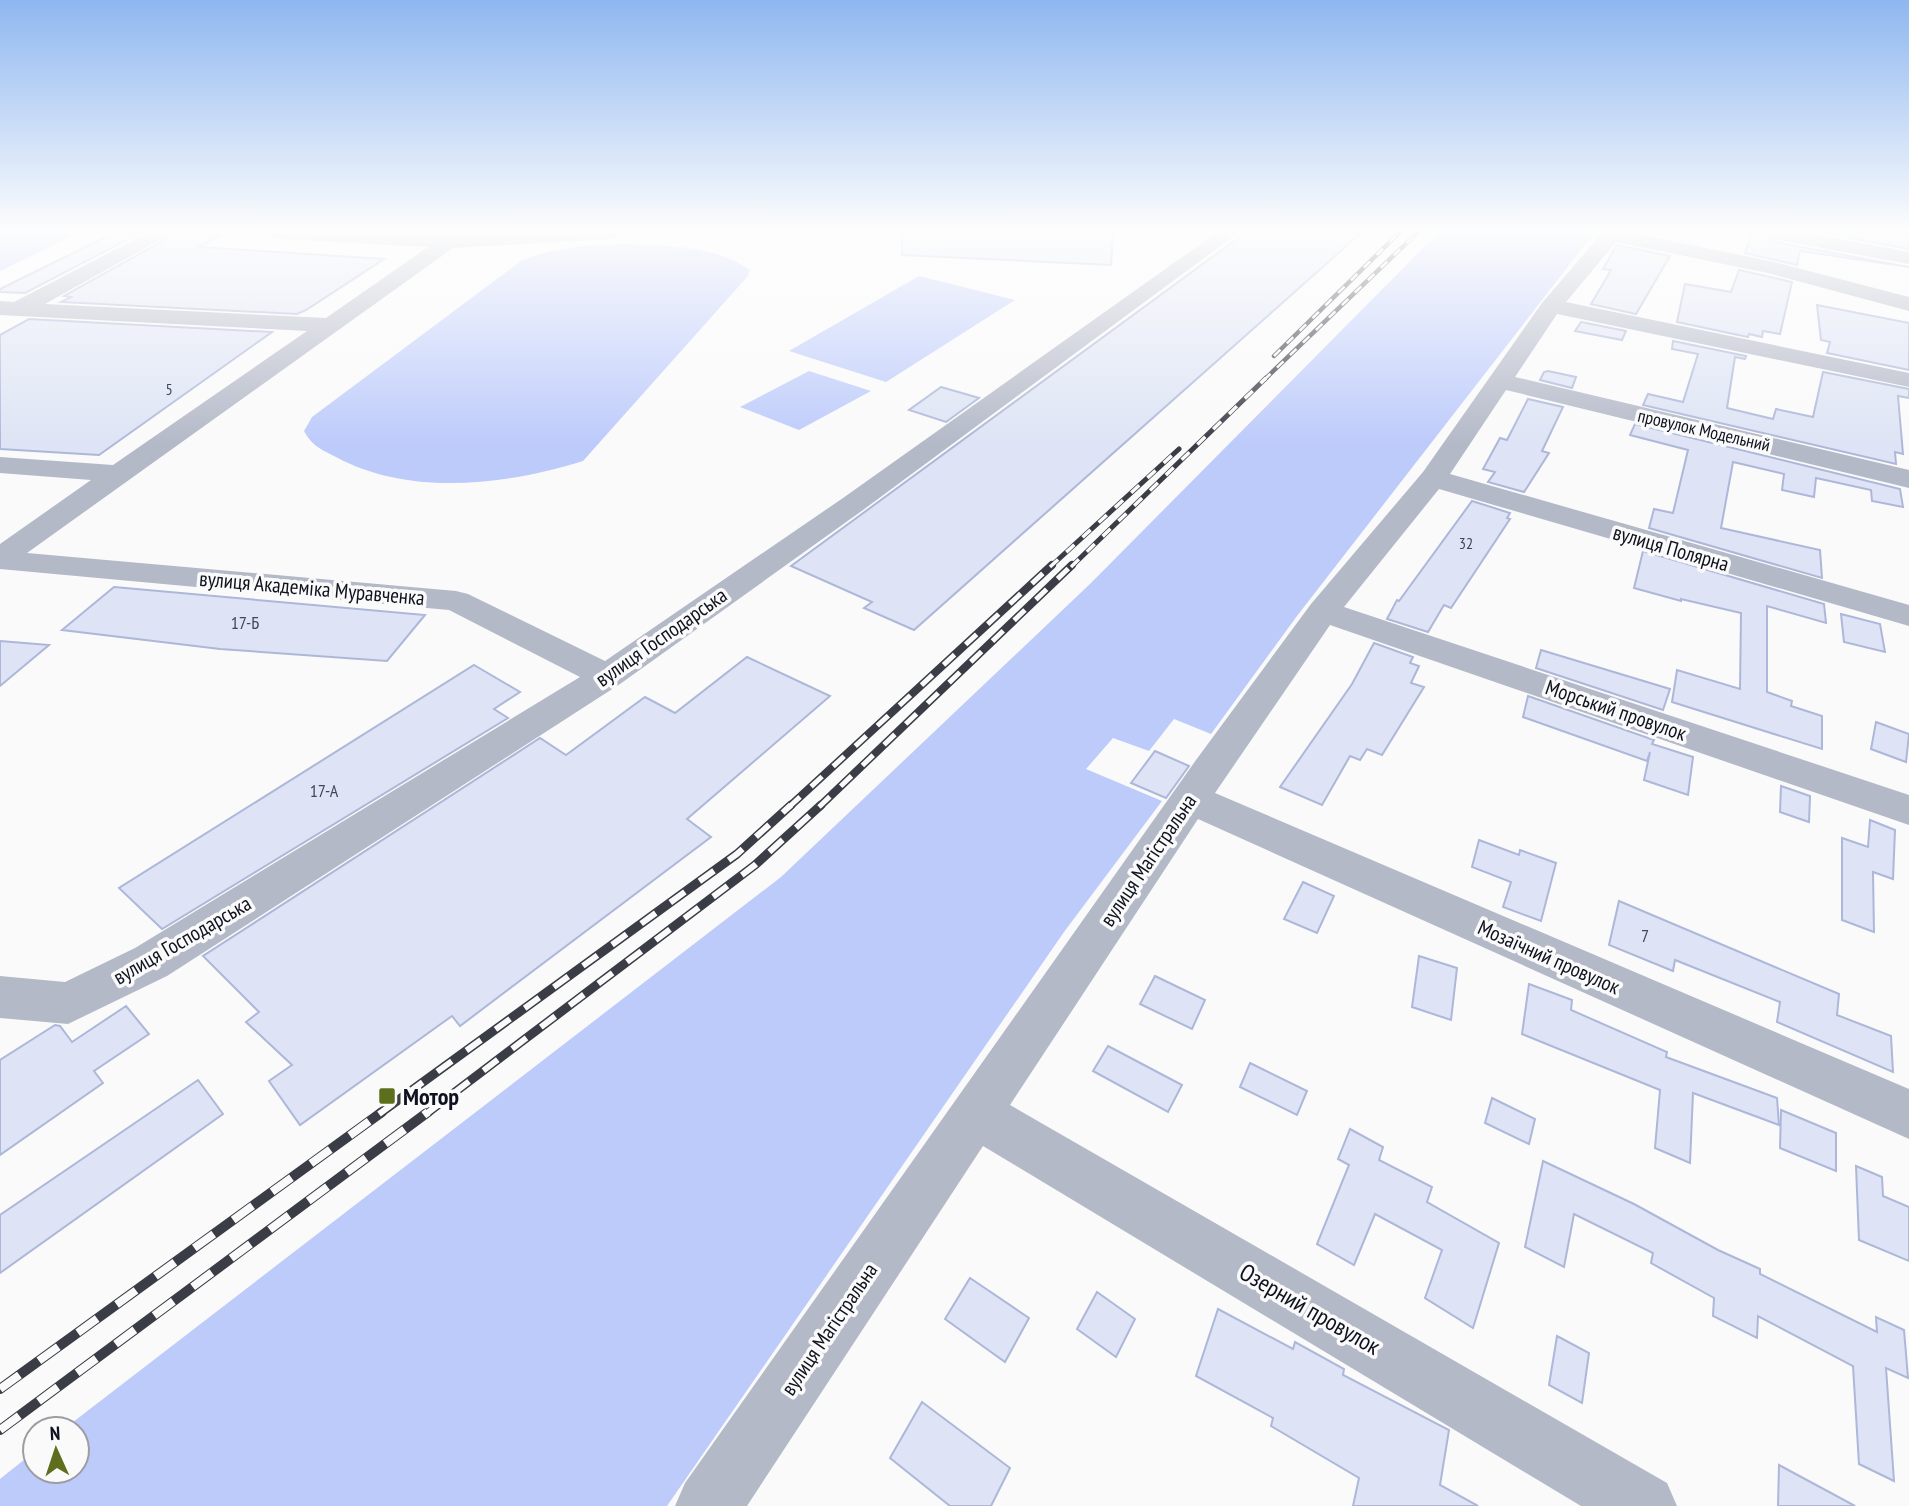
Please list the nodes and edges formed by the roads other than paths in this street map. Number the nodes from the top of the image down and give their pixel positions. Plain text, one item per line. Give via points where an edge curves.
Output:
1 (361, 303) edge
2 (1131, 303) edge
3 (1554, 303) edge
4 (1552, 306) junction
5 (6, 311) edge
6 (330, 325) junction
7 (1909, 380) edge
8 (1500, 381) junction
9 (0, 466) edge
10 (118, 474) junction
11 (1433, 478) junction
12 (1909, 479) edge
13 (0, 559) edge
14 (1323, 611) junction
15 (1909, 616) edge
16 (607, 676) junction
17 (1189, 799) junction
18 (1909, 810) edge
19 (0, 997) edge
20 (976, 1113) junction
21 (1909, 1114) edge
22 (708, 1506) edge
23 (1644, 1506) edge

1 - 6 street, вулиця Академіка Муравченка
2 - 16 street, вулиця Господарська
3 - 4 street, вулиця Магістральна
4 - 7 street
4 - 8 street, вулиця Магістральна
5 - 6 street
6 - 10 street, вулиця Академіка Муравченка
8 - 11 street, вулиця Магістральна
8 - 12 street, провулок Модельний
9 - 10 street
10 - 13 street, вулиця Академіка Муравченка
11 - 14 street, вулиця Магістральна
11 - 15 street, вулиця Полярна
13 - 16 street, вулиця Академіка Муравченка via 456,601
14 - 17 street, вулиця Магістральна
14 - 18 street, Морський провулок
16 - 19 street, вулиця Господарська via 151,962 68,1003
17 - 20 street, вулиця Магістральна
17 - 21 street, Мозаїчний провулок
20 - 22 street, вулиця Магістральна
20 - 23 street, Озерний провулок

